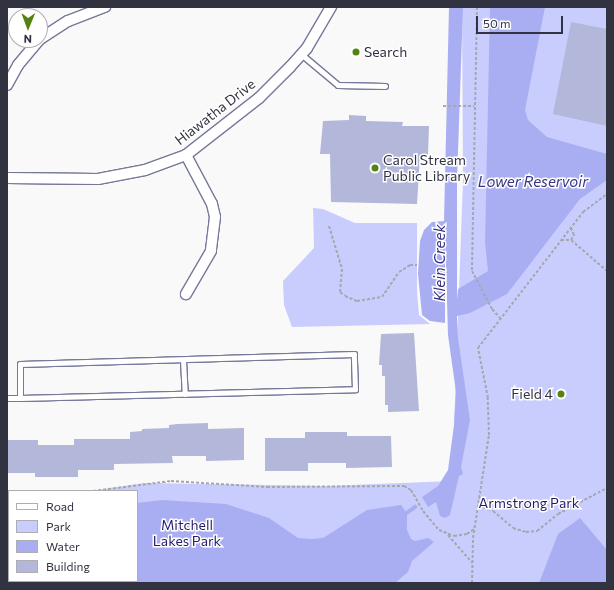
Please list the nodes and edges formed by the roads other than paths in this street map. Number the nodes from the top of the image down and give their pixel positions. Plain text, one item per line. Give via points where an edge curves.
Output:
1 (105, 7) edge
2 (331, 7) edge
3 (48, 34) edge
4 (32, 48) edge
5 (301, 54) junction
6 (7, 86) edge
7 (384, 86) dead end
8 (186, 155) junction
9 (7, 178) edge
10 (186, 294) dead end
11 (183, 360) junction
12 (185, 394) junction
13 (7, 398) edge
14 (20, 398) junction

1 - 3 street via 68,21
2 - 5 street, Hiawatha Drive
4 - 6 street via 18,65
5 - 7 lane via 338,85
5 - 8 street, Hiawatha Drive via 259,98
8 - 9 street, Hiawatha Drive via 145,170 106,178
8 - 10 street via 212,204 215,217 211,251
11 - 12 lane
11 - 12 lane via 354,354 355,389
11 - 14 lane via 20,364
12 - 14 lane
13 - 14 lane

